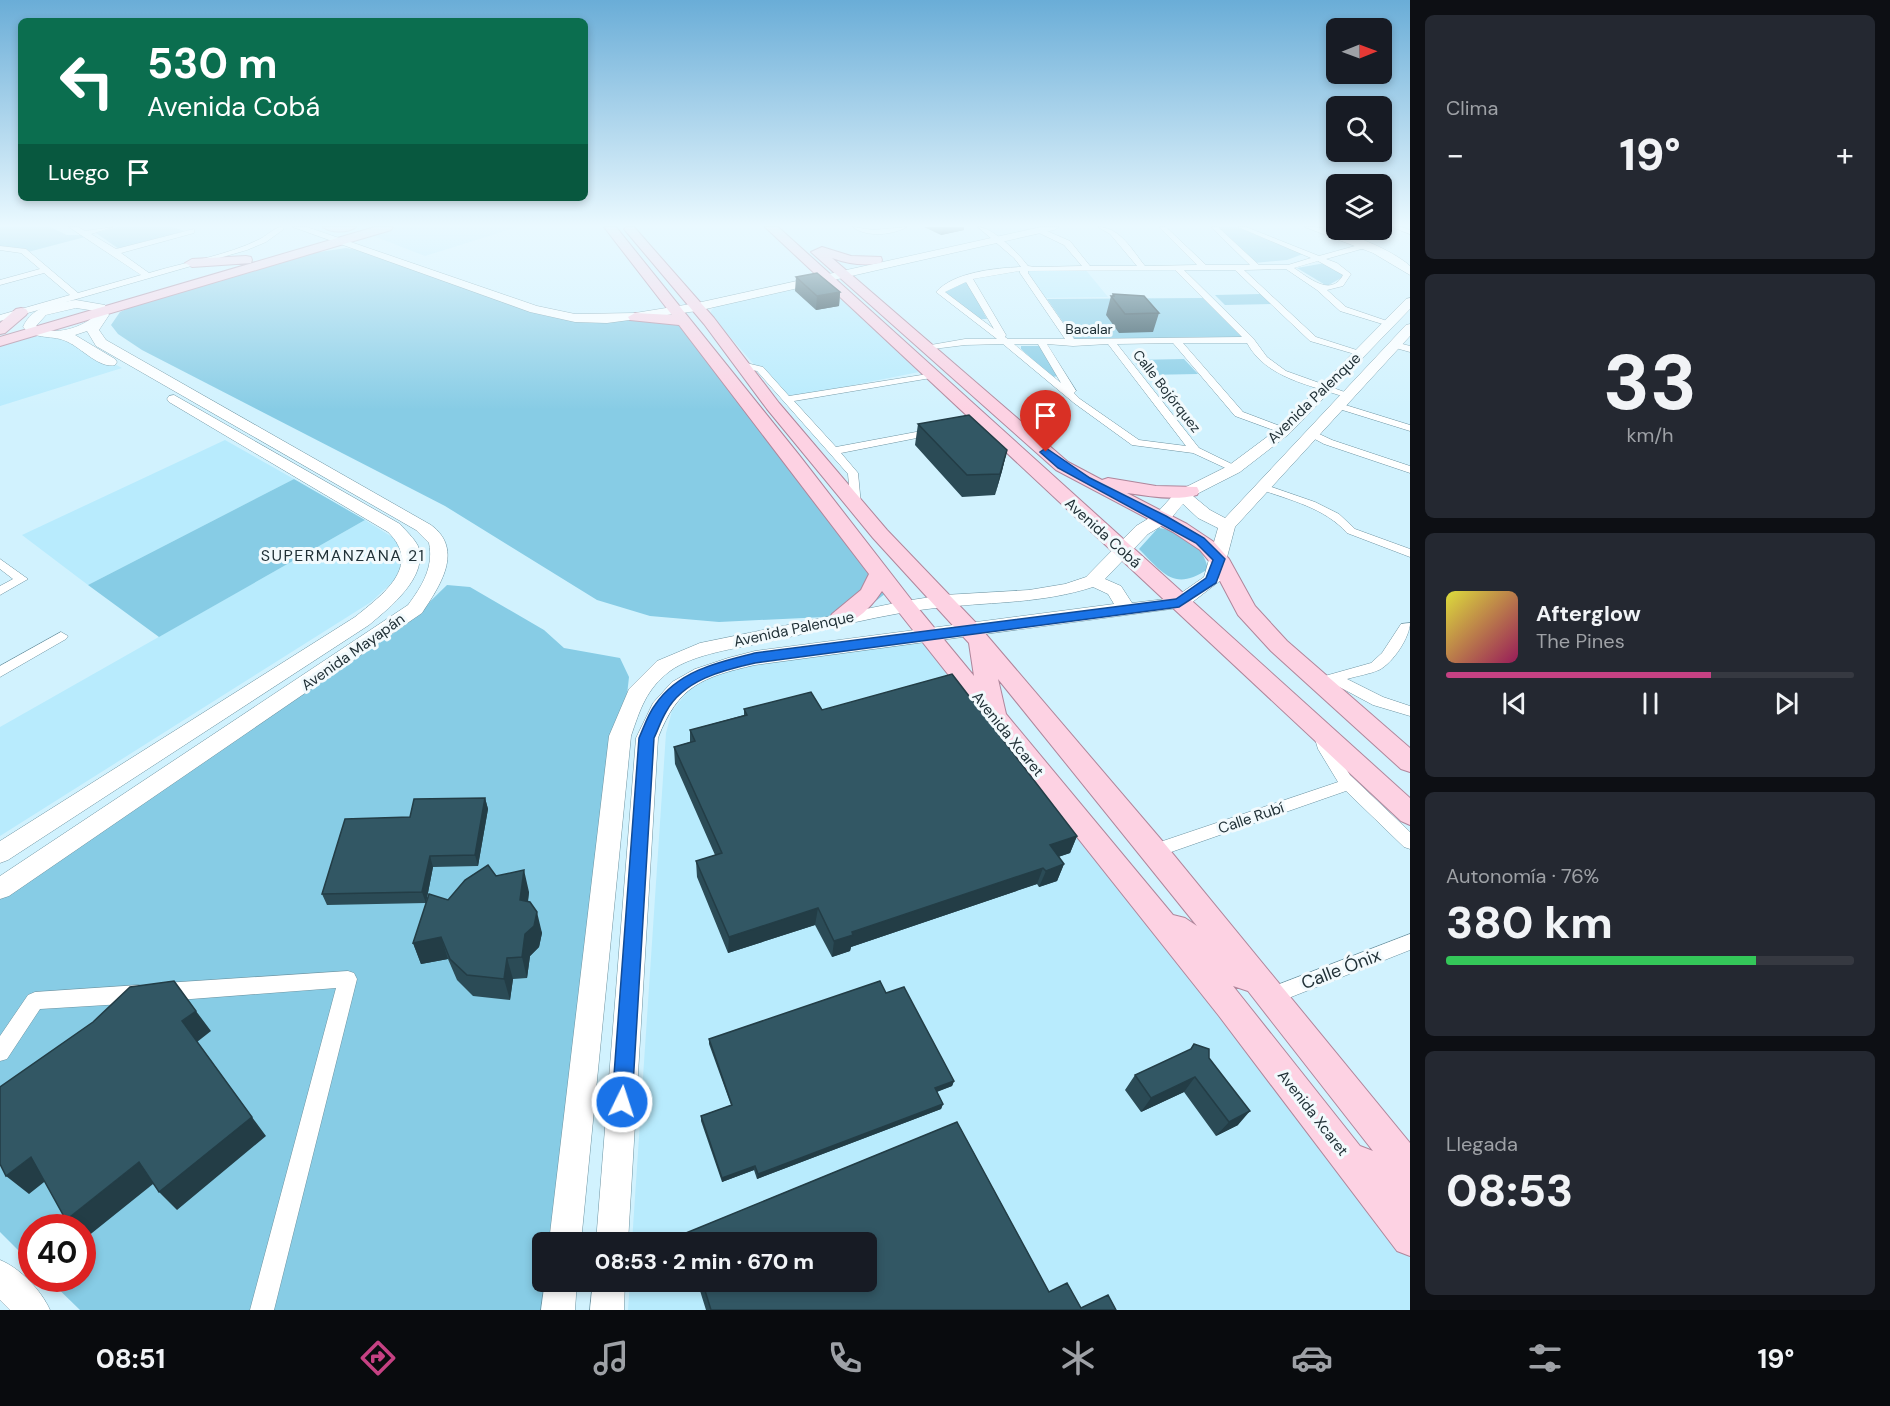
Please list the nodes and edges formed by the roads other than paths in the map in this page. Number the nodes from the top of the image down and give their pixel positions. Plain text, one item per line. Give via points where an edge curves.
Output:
1 (67, 288) edge
2 (104, 288) edge
3 (179, 288) edge
4 (197, 288) edge
5 (473, 288) edge
6 (501, 288) edge
7 (657, 288) edge
8 (680, 288) edge
9 (758, 288) edge
10 (844, 288) edge
11 (857, 288) edge
12 (864, 288) edge
13 (943, 288) edge
14 (974, 288) edge
15 (1034, 288) edge
16 (1197, 288) edge
17 (1259, 288) edge
18 (1320, 288) edge
19 (864, 292) junction
20 (76, 296) junction
21 (1410, 302) edge
22 (693, 303) junction
23 (678, 312) junction
24 (607, 315) junction
25 (635, 317) joint
26 (0, 318) edge
27 (34, 322) junction
28 (94, 323) junction
29 (1389, 323) junction
30 (1410, 328) edge
31 (0, 331) edge
32 (883, 332) junction
33 (1250, 340) junction
34 (1176, 341) junction
35 (0, 342) edge
36 (1006, 342) junction
37 (1041, 342) junction
38 (1072, 343) junction
39 (1112, 343) junction
40 (924, 344) junction
41 (1403, 347) edge
42 (1361, 353) junction
43 (742, 365) junction
44 (931, 375) junction
45 (1326, 389) junction
46 (788, 399) junction
47 (1344, 400) junction
48 (1077, 401) junction
49 (997, 408) junction
50 (227, 422) junction
51 (1410, 428) edge
52 (946, 430) edge
53 (1284, 431) junction
54 (1313, 434) junction
55 (1195, 450) junction
56 (834, 451) junction
57 (793, 459) junction
58 (1023, 460) junction
59 (1234, 469) junction
60 (1410, 470) edge
61 (1086, 481) junction
62 (1263, 487) junction
63 (1186, 493) junction
64 (850, 498) junction
65 (1162, 518) junction
66 (1227, 526) junction
67 (1123, 551) junction
68 (1410, 553) edge
69 (1219, 559) junction
70 (0, 563) edge
71 (879, 575) junction
72 (1092, 581) junction
73 (0, 591) edge
74 (944, 601) junction
75 (1179, 603) junction
76 (905, 607) junction
77 (1123, 610) junction
78 (840, 619) junction
79 (806, 626) junction
80 (1410, 627) edge
81 (974, 635) junction
82 (61, 636) dead end
83 (929, 636) junction
84 (816, 650) junction
85 (0, 672) edge
86 (1326, 680) junction
87 (1410, 711) edge
88 (996, 718) junction
89 (1320, 731) junction
90 (1410, 762) edge
91 (111, 783) junction
92 (1349, 784) junction
93 (134, 801) junction
94 (1410, 814) edge
95 (1410, 842) edge
96 (1154, 851) junction
97 (0, 853) edge
98 (0, 889) edge
99 (636, 893) junction
100 (603, 894) junction
101 (1150, 908) junction
102 (1410, 942) edge
103 (1271, 996) junction
104 (0, 1052) edge
105 (1342, 1150) junction
106 (1410, 1170) edge
107 (1410, 1197) edge
108 (566, 1232) edge
109 (613, 1232) edge
110 (1410, 1238) edge
111 (0, 1276) edge
112 (560, 1292) edge
113 (608, 1292) edge
114 (33, 1310) edge
115 (262, 1310) edge
116 (558, 1310) edge
117 (607, 1310) edge

1 - 20 street
2 - 20 street
3 - 28 main road
4 - 28 main road
5 - 24 street via 534,309 576,318
6 - 24 street via 543,303
7 - 23 main road, Avenida Xcaret
8 - 22 main road
9 - 22 street
10 - 32 main road, Avenida Cobá
11 - 19 main road, Avenida Cobá
12 - 19 main road
13 - 36 street via 940,292
14 - 36 street
15 - 38 street
16 - 33 street
17 - 42 street via 1313,339
18 - 29 street via 1343,309
19 - 40 main road, Avenida Cobá
20 - 27 street
21 - 29 street, Avenida Palenque
22 - 23 street
22 - 43 main road
23 - 24 street
23 - 25 main road via 663,317
23 - 57 main road, Avenida Xcaret
24 - 25 street
26 - 27 street
27 - 28 street, Avenida Mayapán
27 - 28 main road
27 - 28 street via 39,314 76,304
27 - 31 main road
27 - 35 main road
28 - 50 street, Avenida Mayapán via 100,343
29 - 42 street, Avenida Palenque
30 - 41 street, Avenida Palenque
32 - 40 main road
32 - 44 main road, Avenida Cobá
33 - 34 street, Bacalar
33 - 45 street via 1274,368
34 - 39 street, Bacalar
34 - 53 street via 1239,414
36 - 37 street, Bacalar
36 - 40 street, Bacalar
36 - 48 street
37 - 38 street, Bacalar
37 - 48 street
38 - 39 street, Bacalar
39 - 55 street, Calle Bojórquez
40 - 49 main road, Avenida Cobá
41 - 47 street, Avenida Palenque
42 - 45 street, Avenida Palenque
43 - 46 street via 760,369
43 - 64 main road
44 - 46 street
44 - 58 main road, Avenida Cobá via 976,424
45 - 47 street
45 - 53 street, Avenida Palenque
46 - 56 street
47 - 51 street
47 - 54 street, Avenida Palenque
48 - 55 street via 1136,443
49 - 58 main road
49 - 61 main road, Avenida Cobá via 1062,466
50 - 91 street, Avenida Mayapán via 394,528 409,545 412,561 388,600 362,621
50 - 93 street, Avenida Mayapán via 412,520 432,535 441,559 433,582 416,609
52 - 56 street
53 - 59 street, Avenida Palenque
54 - 60 street
54 - 62 street, Avenida Palenque
55 - 59 street, Calle Bojórquez
56 - 64 street via 853,473
57 - 64 main road
57 - 71 main road, Avenida Xcaret
58 - 67 main road, Avenida Cobá
59 - 63 street, Avenida Palenque
61 - 63 main road
61 - 65 main road, Avenida Cobá
62 - 66 street, Avenida Palenque
62 - 68 street via 1330,513 1346,522 1352,531
63 - 65 street, Avenida Palenque
63 - 66 street via 1204,514
64 - 74 main road
65 - 67 street, Avenida Palenque via 1142,530
65 - 69 main road, Avenida Cobá via 1200,540
66 - 69 street, Avenida Palenque
67 - 72 street, Avenida Palenque
67 - 75 main road, Avenida Cobá
69 - 75 street, Avenida Palenque via 1212,580
69 - 86 main road, Avenida Cobá via 1246,610 1279,646
70 - 73 street via 22,579
71 - 76 main road, Avenida Xcaret
71 - 78 main road via 877,585 864,600
72 - 74 street, Avenida Palenque via 1029,596
72 - 77 street via 1118,593 1124,602
74 - 76 street, Avenida Palenque
74 - 81 main road
75 - 77 street, Avenida Palenque
75 - 89 main road, Avenida Cobá
76 - 78 street, Avenida Palenque
76 - 83 main road, Avenida Xcaret
77 - 81 street, Avenida Palenque
78 - 79 street, Avenida Palenque
79 - 84 street
79 - 100 street, Avenida Palenque via 707,648 664,666 636,694 620,736
80 - 86 street via 1406,627 1376,666
81 - 83 street, Avenida Palenque
81 - 88 main road
81 - 96 main road
82 - 85 street
83 - 84 street, Avenida Palenque
83 - 88 main road, Avenida Xcaret
84 - 99 street, Avenida Palenque via 720,666 686,681 660,707 647,738
86 - 87 street
86 - 90 main road, Avenida Cobá
88 - 101 main road, Avenida Xcaret
89 - 92 street via 1324,749
89 - 94 main road, Avenida Cobá
91 - 93 street
91 - 97 street, Avenida Mayapán
92 - 95 street
92 - 96 street, Calle Rubí
93 - 98 street, Avenida Mayapán
96 - 103 main road
99 - 100 street
99 - 109 street, Avenida Palenque
100 - 108 street, Avenida Palenque
101 - 103 main road
101 - 105 main road, Avenida Xcaret
102 - 103 street, Calle Ónix
103 - 106 main road
104 - 115 street via 35,1001 348,979
105 - 107 main road
105 - 110 main road, Avenida Xcaret
111 - 114 street
112 - 116 street
113 - 117 street

